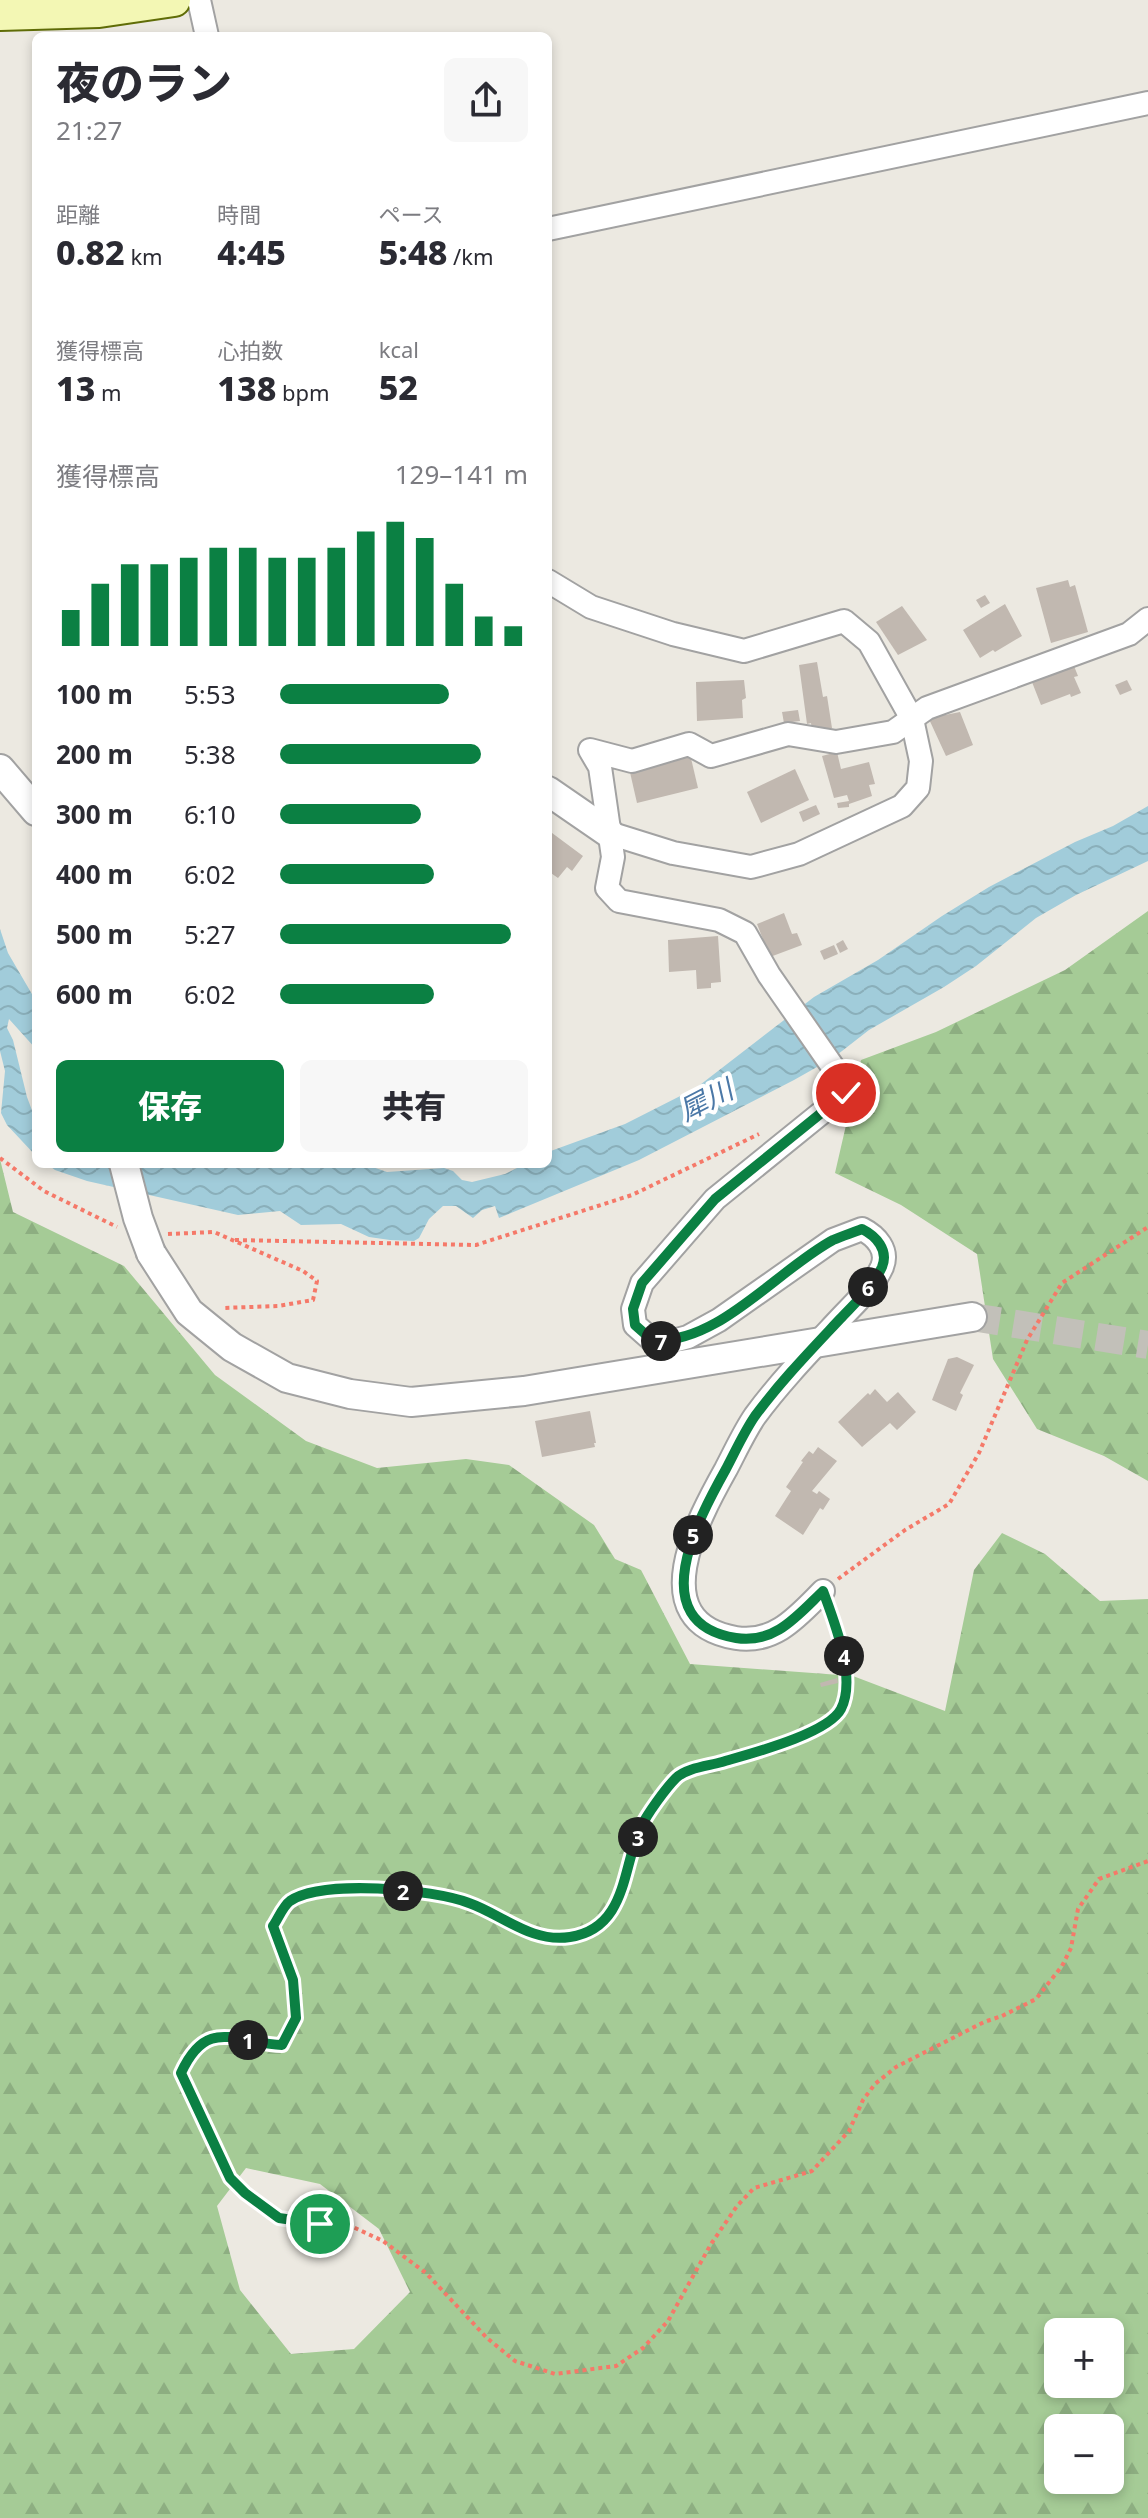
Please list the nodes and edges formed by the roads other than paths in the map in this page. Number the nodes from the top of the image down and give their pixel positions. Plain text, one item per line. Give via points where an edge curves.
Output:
1 (174, 0) edge
2 (199, 0) edge
3 (99, 6) edge
4 (0, 14) edge
5 (206, 32) edge
6 (1148, 103) edge
7 (552, 228) edge
8 (552, 583) edge
9 (1148, 619) edge
10 (912, 719) junction
11 (0, 769) edge
12 (552, 794) edge
13 (32, 806) edge
14 (609, 833) junction
15 (125, 1168) edge
16 (972, 1317) tunnel mouth
17 (818, 1343) junction
18 (823, 1591) road end

1 - 3 main road
2 - 5 street
3 - 4 main road
6 - 7 street
8 - 10 street via 591,607 744,651 844,621 869,642
9 - 10 street via 1129,634 927,708
10 - 14 street via 921,761 918,788 902,806 799,854 751,867 673,853
10 - 14 street via 893,732 836,742 788,734 711,756 689,744 632,761 590,750 600,767
11 - 13 street
12 - 14 street
14 - 17 street via 613,857 607,888 619,901 719,920 745,933 846,1093 715,1199 642,1283 633,1309 635,1325 652,1340 688,1337 833,1240 862,1229 883,1249 883,1265
15 - 17 street, bridge via 138,1218 189,1312 232,1347 287,1378 350,1394 411,1402 524,1391
16 - 17 street
17 - 18 street via 748,1429 688,1547 683,1583 687,1605 700,1625 750,1640 781,1631

